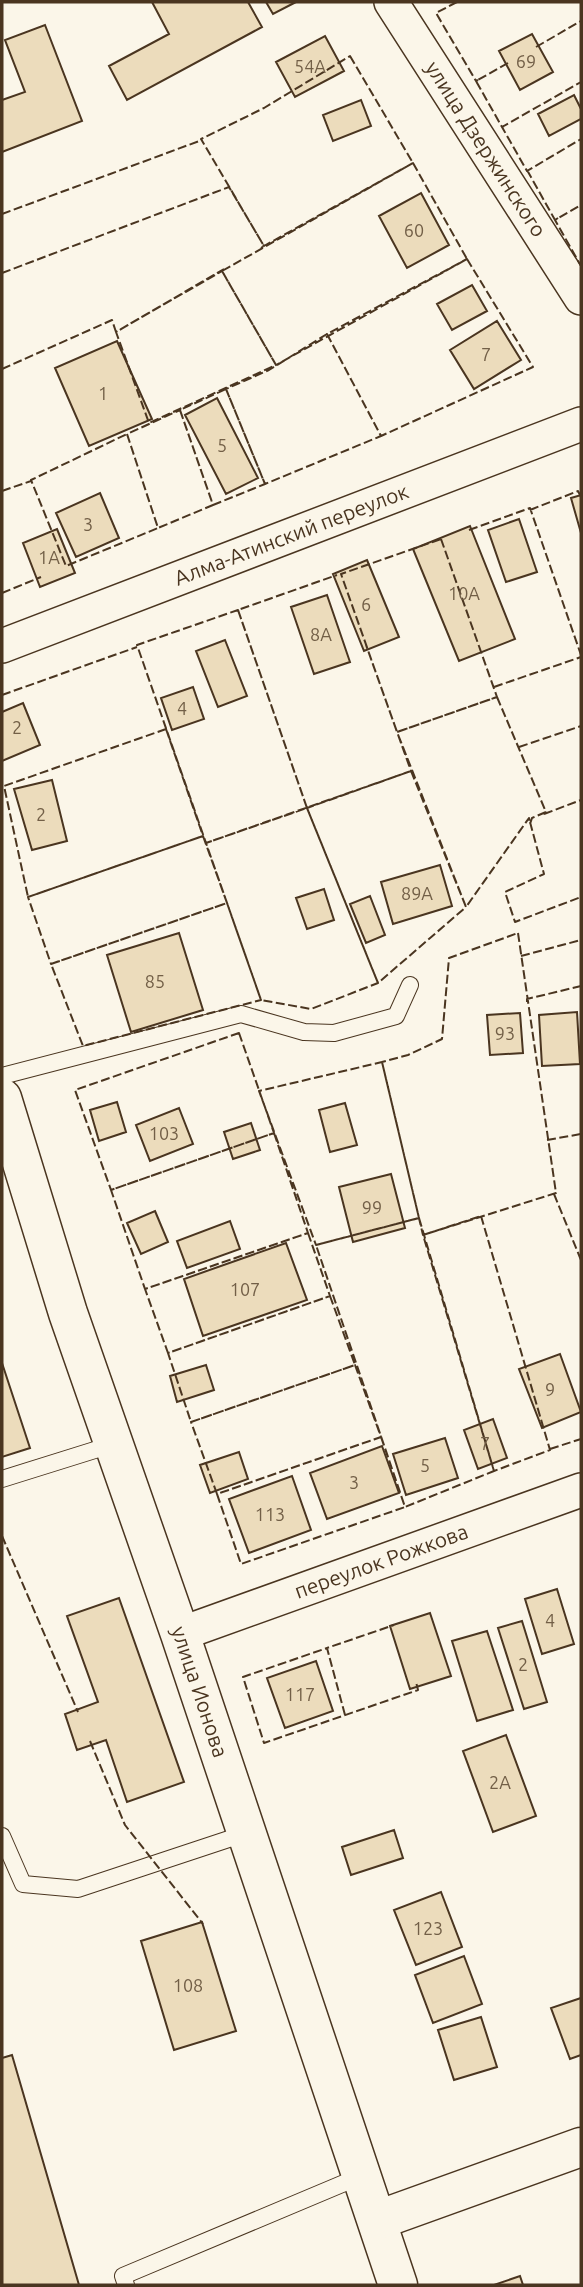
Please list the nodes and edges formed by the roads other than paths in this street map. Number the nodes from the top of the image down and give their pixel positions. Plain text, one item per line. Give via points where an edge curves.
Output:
1 (391, 2) edge
2 (581, 298) edge
3 (581, 424) edge
4 (2, 646) edge
5 (410, 985) dead end
6 (2, 1076) edge
7 (2, 1098) edge
8 (114, 1444) junction
9 (2, 1479) edge
10 (581, 1490) edge
11 (180, 1634) junction
12 (247, 1833) junction
13 (2, 1836) edge
14 (581, 2147) edge
15 (363, 2175) junction
16 (378, 2220) junction
17 (126, 2285) edge
18 (398, 2285) edge

1 - 2 street, улица Дзержинского
3 - 4 street, Алма-Атинский переулок
5 - 6 lane via 396,1016 334,1032 304,1032 241,1014
7 - 8 main road, улица Ионова
8 - 9 lane
8 - 11 main road, улица Ионова
10 - 11 street, переулок Рожкова
11 - 12 main road, улица Ионова
12 - 13 lane via 78,1889 23,1884
12 - 15 main road, улица Ионова
14 - 16 main road
15 - 16 main road, улица Ионова
15 - 17 lane via 123,2276
16 - 18 main road, улица Ионова

